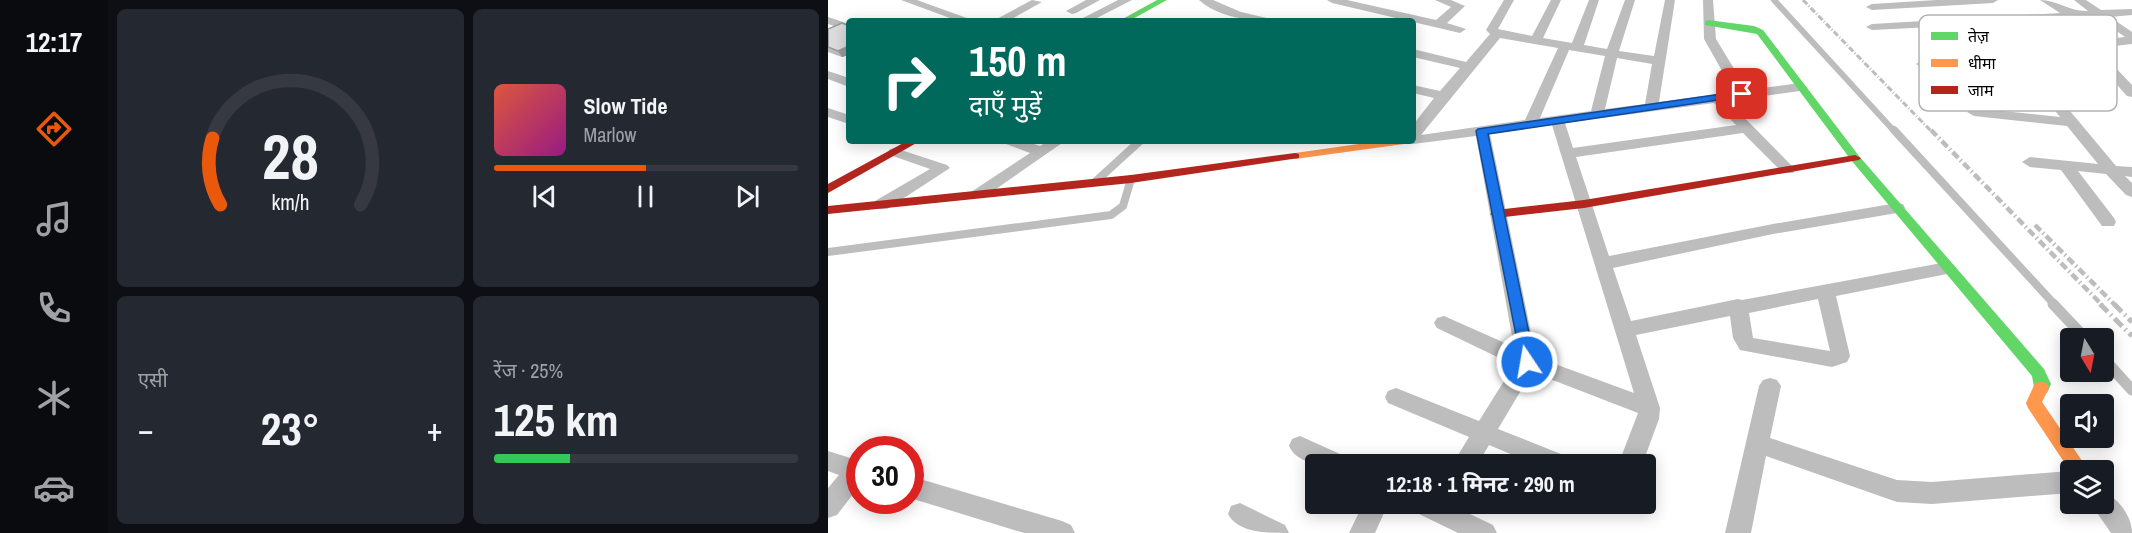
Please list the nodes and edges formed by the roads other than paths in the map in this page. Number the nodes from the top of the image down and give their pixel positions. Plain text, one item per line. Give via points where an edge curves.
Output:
1 (906, 0) edge
2 (1030, 0) edge
3 (1095, 0) edge
4 (1127, 0) edge
5 (1163, 0) edge
6 (1175, 0) edge
7 (1204, 0) edge
8 (1332, 0) edge
9 (1440, 0) edge
10 (1509, 0) edge
11 (1556, 0) edge
12 (1594, 0) edge
13 (1630, 0) edge
14 (1670, 0) edge
15 (1708, 0) edge
16 (1774, 0) edge
17 (1993, 0) edge
18 (2045, 0) edge
19 (2079, 0) edge
20 (2120, 0) edge
21 (1868, 4) edge
22 (1072, 11) dead end
23 (2132, 11) edge
24 (2098, 14) junction
25 (2072, 15) joint
26 (960, 18) edge
27 (1005, 18) edge
28 (1089, 18) dead end
29 (1129, 18) edge
30 (1142, 18) edge
31 (1252, 18) edge
32 (1412, 18) edge
33 (1416, 19) edge
34 (828, 20) edge
35 (1708, 23) junction
36 (1439, 24) junction
37 (1919, 24) edge
38 (1895, 26) junction
39 (846, 27) edge
40 (1872, 27) dead end
41 (2117, 27) edge
42 (1460, 29) dead end
43 (1497, 34) junction
44 (1908, 36) dead end
45 (2130, 36) edge
46 (1535, 40) junction
47 (1571, 46) junction
48 (1612, 53) junction
49 (1416, 54) edge
50 (1659, 61) junction
51 (1468, 66) junction
52 (828, 75) edge
53 (2117, 77) edge
54 (846, 82) edge
55 (1800, 87) junction
56 (1416, 90) edge
57 (2132, 93) edge
58 (1742, 94) junction
59 (1443, 96) junction
60 (1717, 99) junction
61 (1651, 107) junction
62 (2062, 111) edge
63 (828, 112) edge
64 (1974, 112) dead end
65 (1597, 116) junction
66 (846, 119) edge
67 (1557, 120) junction
68 (2071, 122) junction
69 (1530, 124) junction
70 (1745, 129) junction
71 (1416, 131) edge
72 (1482, 131) junction
73 (1416, 140) edge
74 (1019, 144) edge
75 (1053, 144) edge
76 (1137, 144) edge
77 (1382, 144) edge
78 (897, 146) edge
79 (1041, 152) junction
80 (1570, 153) junction
81 (1855, 158) junction
82 (2030, 162) dead end
83 (2065, 165) junction
84 (1788, 170) junction
85 (2110, 170) junction
86 (2132, 172) edge
87 (1131, 179) junction
88 (828, 180) edge
89 (1095, 182) junction
90 (828, 189) edge
91 (2132, 192) edge
92 (977, 195) junction
93 (1584, 204) junction
94 (881, 205) junction
95 (1897, 208) junction
96 (828, 210) edge
97 (1496, 214) junction
98 (2108, 222) dead end
99 (828, 252) edge
100 (1602, 264) junction
101 (1947, 268) junction
102 (1826, 291) junction
103 (1738, 306) junction
104 (1444, 323) dead end
105 (2076, 328) edge
106 (1623, 330) junction
107 (1527, 362) junction
108 (2114, 370) edge
109 (1770, 386) dead end
110 (2132, 390) edge
111 (1396, 397) dead end
112 (1649, 408) junction
113 (1482, 433) junction
114 (1759, 444) junction
115 (1300, 446) dead end
116 (1317, 454) edge
117 (1470, 454) edge
118 (1535, 454) edge
119 (1634, 454) edge
120 (2072, 460) edge
121 (828, 461) edge
122 (846, 467) edge
123 (2060, 483) edge
124 (846, 485) edge
125 (924, 491) edge
126 (828, 507) edge
127 (1240, 514) dead end
128 (1371, 514) edge
129 (1450, 514) edge
130 (2111, 514) edge
131 (1740, 532) edge
132 (1062, 533) edge
133 (1276, 533) edge
134 (1362, 533) edge
135 (1484, 533) edge
136 (2126, 533) edge

1 - 26 street
2 - 27 street via 1037,3
3 - 22 street
4 - 28 street
5 - 29 street
6 - 30 street
7 - 31 street
8 - 32 street
9 - 36 street via 1460,6
10 - 43 street via 1492,30
11 - 46 street
12 - 47 street
13 - 48 street
14 - 50 street
15 - 35 street
16 - 105 lane
17 - 21 street
18 - 25 street
19 - 24 street
20 - 23 street
21 - 38 street
23 - 24 street
24 - 25 street
33 - 36 street
34 - 39 street
35 - 55 street via 1757,30
35 - 58 street via 1712,43
36 - 42 street
37 - 38 street
38 - 40 street
38 - 44 street
41 - 45 street
43 - 46 street
43 - 51 street
46 - 47 street
47 - 48 street
47 - 69 street
48 - 50 street
48 - 65 street
49 - 51 street
50 - 61 street
51 - 59 street
52 - 54 street
53 - 57 street
55 - 58 street
55 - 81 street
56 - 59 street
58 - 60 street
59 - 71 street
60 - 61 street
60 - 70 street
61 - 65 street
62 - 68 street
63 - 66 street
64 - 68 street
65 - 67 street
67 - 69 street
67 - 80 street
68 - 85 street
69 - 72 street
70 - 80 street
70 - 84 street
72 - 73 street
72 - 97 street
74 - 79 street
75 - 79 street
76 - 89 lane
77 - 87 street
78 - 88 street
78 - 90 street
78 - 94 street via 942,168
79 - 92 street
80 - 93 street
81 - 84 street
81 - 95 street
82 - 83 street
83 - 85 street
83 - 98 street
84 - 93 street
85 - 86 street
85 - 91 street
87 - 89 street
87 - 99 lane via 1122,210 1110,215
89 - 92 street
92 - 94 street
93 - 97 street
93 - 100 street
94 - 96 street
95 - 100 street
95 - 101 street
97 - 107 street
100 - 106 street
101 - 102 street
101 - 120 street via 2038,373 2043,384 2035,406
102 - 103 street
102 - 103 street via 1840,351 1840,356 1832,359 1747,345
103 - 106 street
104 - 107 street
106 - 112 street
107 - 112 street
107 - 113 street
108 - 110 lane
109 - 114 street
111 - 113 street
112 - 119 street
113 - 117 street
113 - 118 street
114 - 123 street via 1897,491 1932,493
114 - 131 street
115 - 116 street
121 - 122 street
124 - 126 street
125 - 132 street
127 - 133 street
128 - 134 street
129 - 135 street
130 - 136 street

